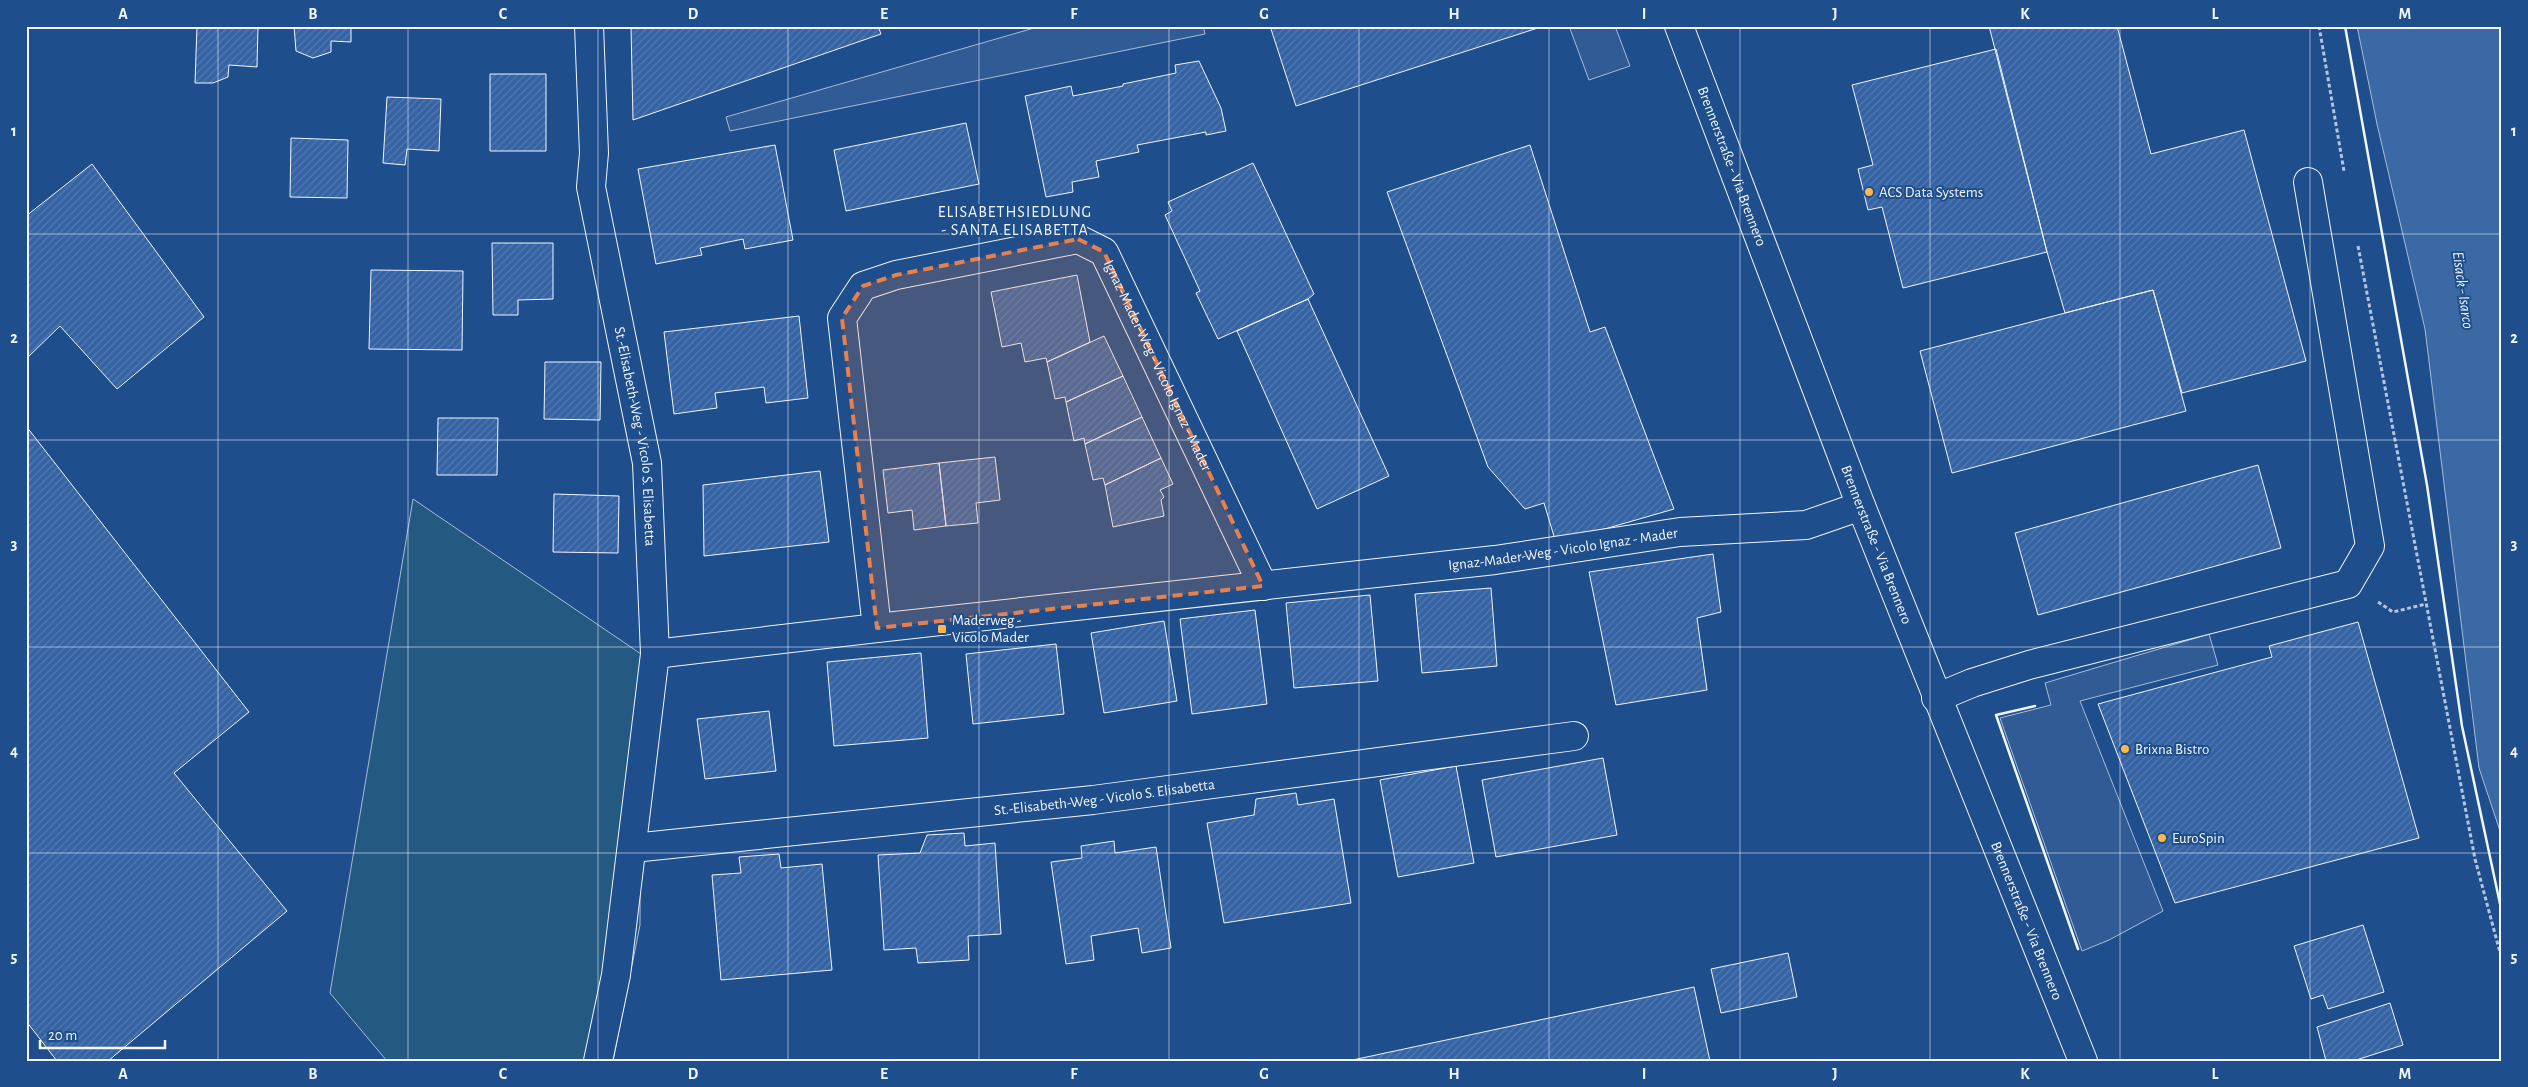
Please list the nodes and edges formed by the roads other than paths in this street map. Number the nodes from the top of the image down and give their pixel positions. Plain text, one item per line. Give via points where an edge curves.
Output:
1 (589, 26) edge
2 (1679, 26) edge
3 (2308, 182) dead end
4 (1861, 506) junction
5 (1263, 586) junction
6 (878, 628) junction
7 (655, 654) junction
8 (1936, 698) junction
9 (1574, 736) dead end
10 (633, 848) junction
11 (598, 1061) edge
12 (2084, 1061) edge

1 - 7 street, St.-Elisabeth-Weg - Vicolo S. Elisabetta via 594,153 591,187 647,463
2 - 4 street, Brennerstraße - Via Brennero
3 - 8 street via 2370,546 2348,584 2030,665
4 - 5 street, Ignaz-Mader-Weg - Vicolo Ignaz - Mader via 1806,525 1680,532 1496,560
4 - 8 street, Brennerstraße - Via Brennero
5 - 6 street, Ignaz-Mader-Weg - Vicolo Ignaz - Mader
5 - 6 street, Ignaz-Mader-Weg - Vicolo Ignaz - Mader via 1104,252 1078,239 863,286 842,318
6 - 7 street, Ignaz-Mader-Weg - Vicolo Ignaz - Mader
7 - 10 street, St.-Elisabeth-Weg - Vicolo S. Elisabetta
8 - 12 street, Brennerstraße - Via Brennero
9 - 10 street, St.-Elisabeth-Weg - Vicolo S. Elisabetta via 1093,800
10 - 11 street, St.-Elisabeth-Weg - Vicolo S. Elisabetta via 616,975

